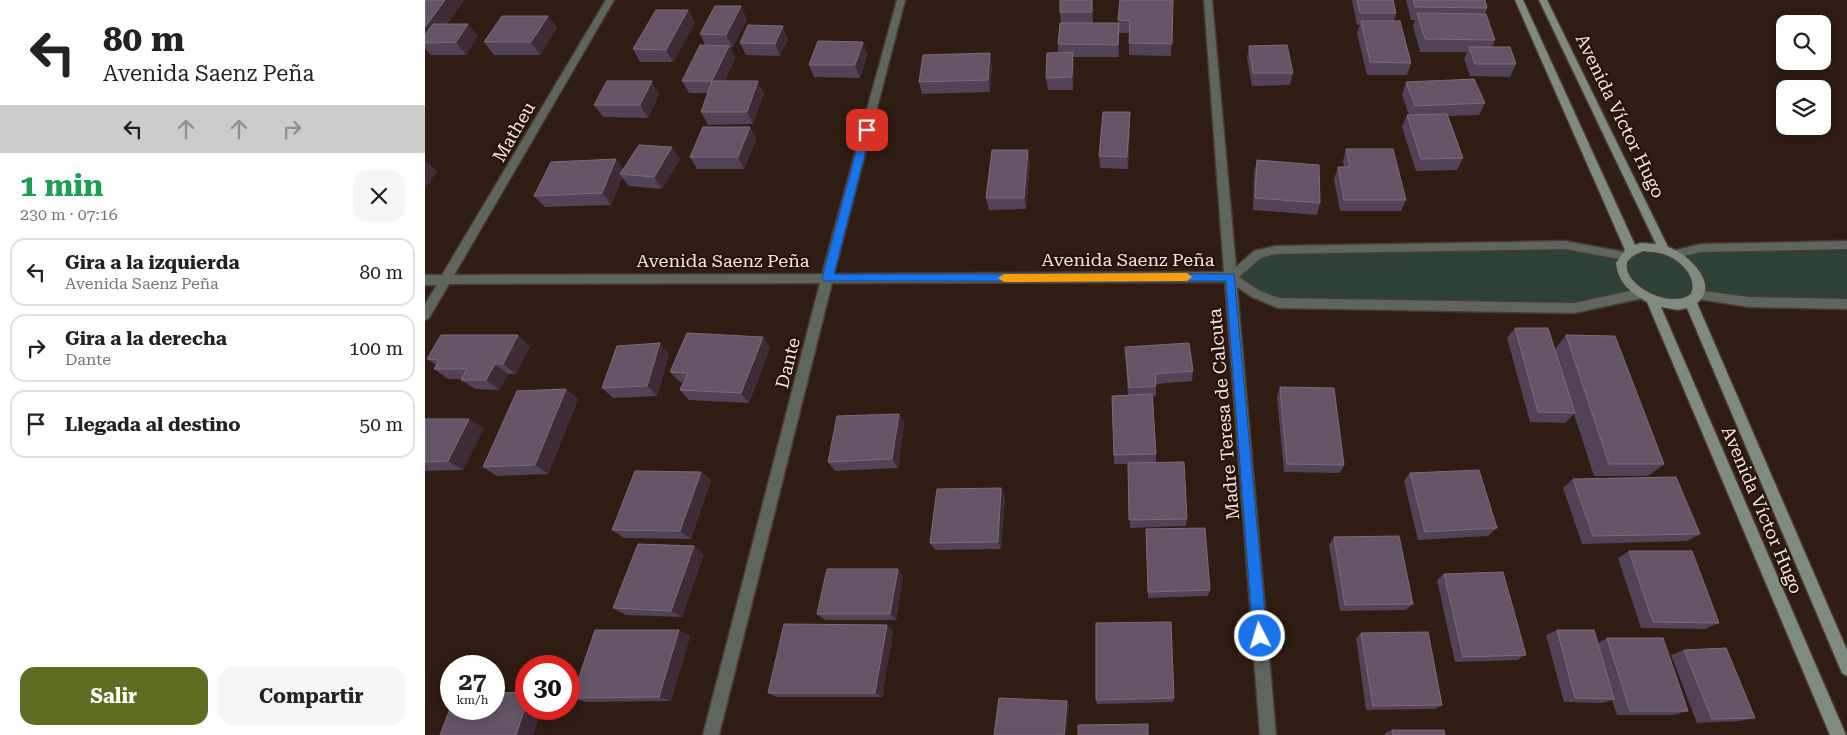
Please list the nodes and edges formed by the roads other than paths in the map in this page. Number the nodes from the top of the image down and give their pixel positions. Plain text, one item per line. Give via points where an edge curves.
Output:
1 (610, 0) edge
2 (901, 0) edge
3 (1208, 0) edge
4 (1519, 0) edge
5 (1543, 0) edge
6 (1847, 245) edge
7 (1664, 249) junction
8 (1628, 253) junction
9 (1676, 254) junction
10 (1231, 277) junction
11 (827, 278) junction
12 (425, 280) edge
13 (446, 280) junction
14 (1639, 294) junction
15 (1693, 298) junction
16 (1652, 301) junction
17 (1847, 304) edge
18 (425, 315) edge
19 (1847, 668) edge
20 (711, 735) edge
21 (1268, 735) edge
22 (1838, 735) edge

1 - 13 street, Matheu
2 - 11 street, Dante
3 - 10 street, Madre Teresa de Calcuta
4 - 8 main road
5 - 7 main road, Avenida Víctor Hugo
6 - 9 street via 1701,248
7 - 8 main road, Avenida Víctor Hugo via 1646,247
7 - 9 main road, Avenida Víctor Hugo
8 - 10 street, Avenida Saenz Peña via 1565,245 1275,250 1258,254
8 - 14 main road via 1622,265 1623,275
9 - 15 main road, Avenida Víctor Hugo via 1696,274 1700,288
10 - 11 street, Avenida Saenz Peña
10 - 14 street, Avenida Saenz Peña via 1256,294 1278,302 1574,308
10 - 21 street, Madre Teresa de Calcuta
11 - 13 street, Avenida Saenz Peña
11 - 20 street, Dante
12 - 13 street, Avenida Saenz Peña
13 - 18 street, Matheu
14 - 16 main road
15 - 16 main road via 1679,305
15 - 17 street
15 - 19 main road, Avenida Víctor Hugo
16 - 22 main road, Avenida Víctor Hugo

